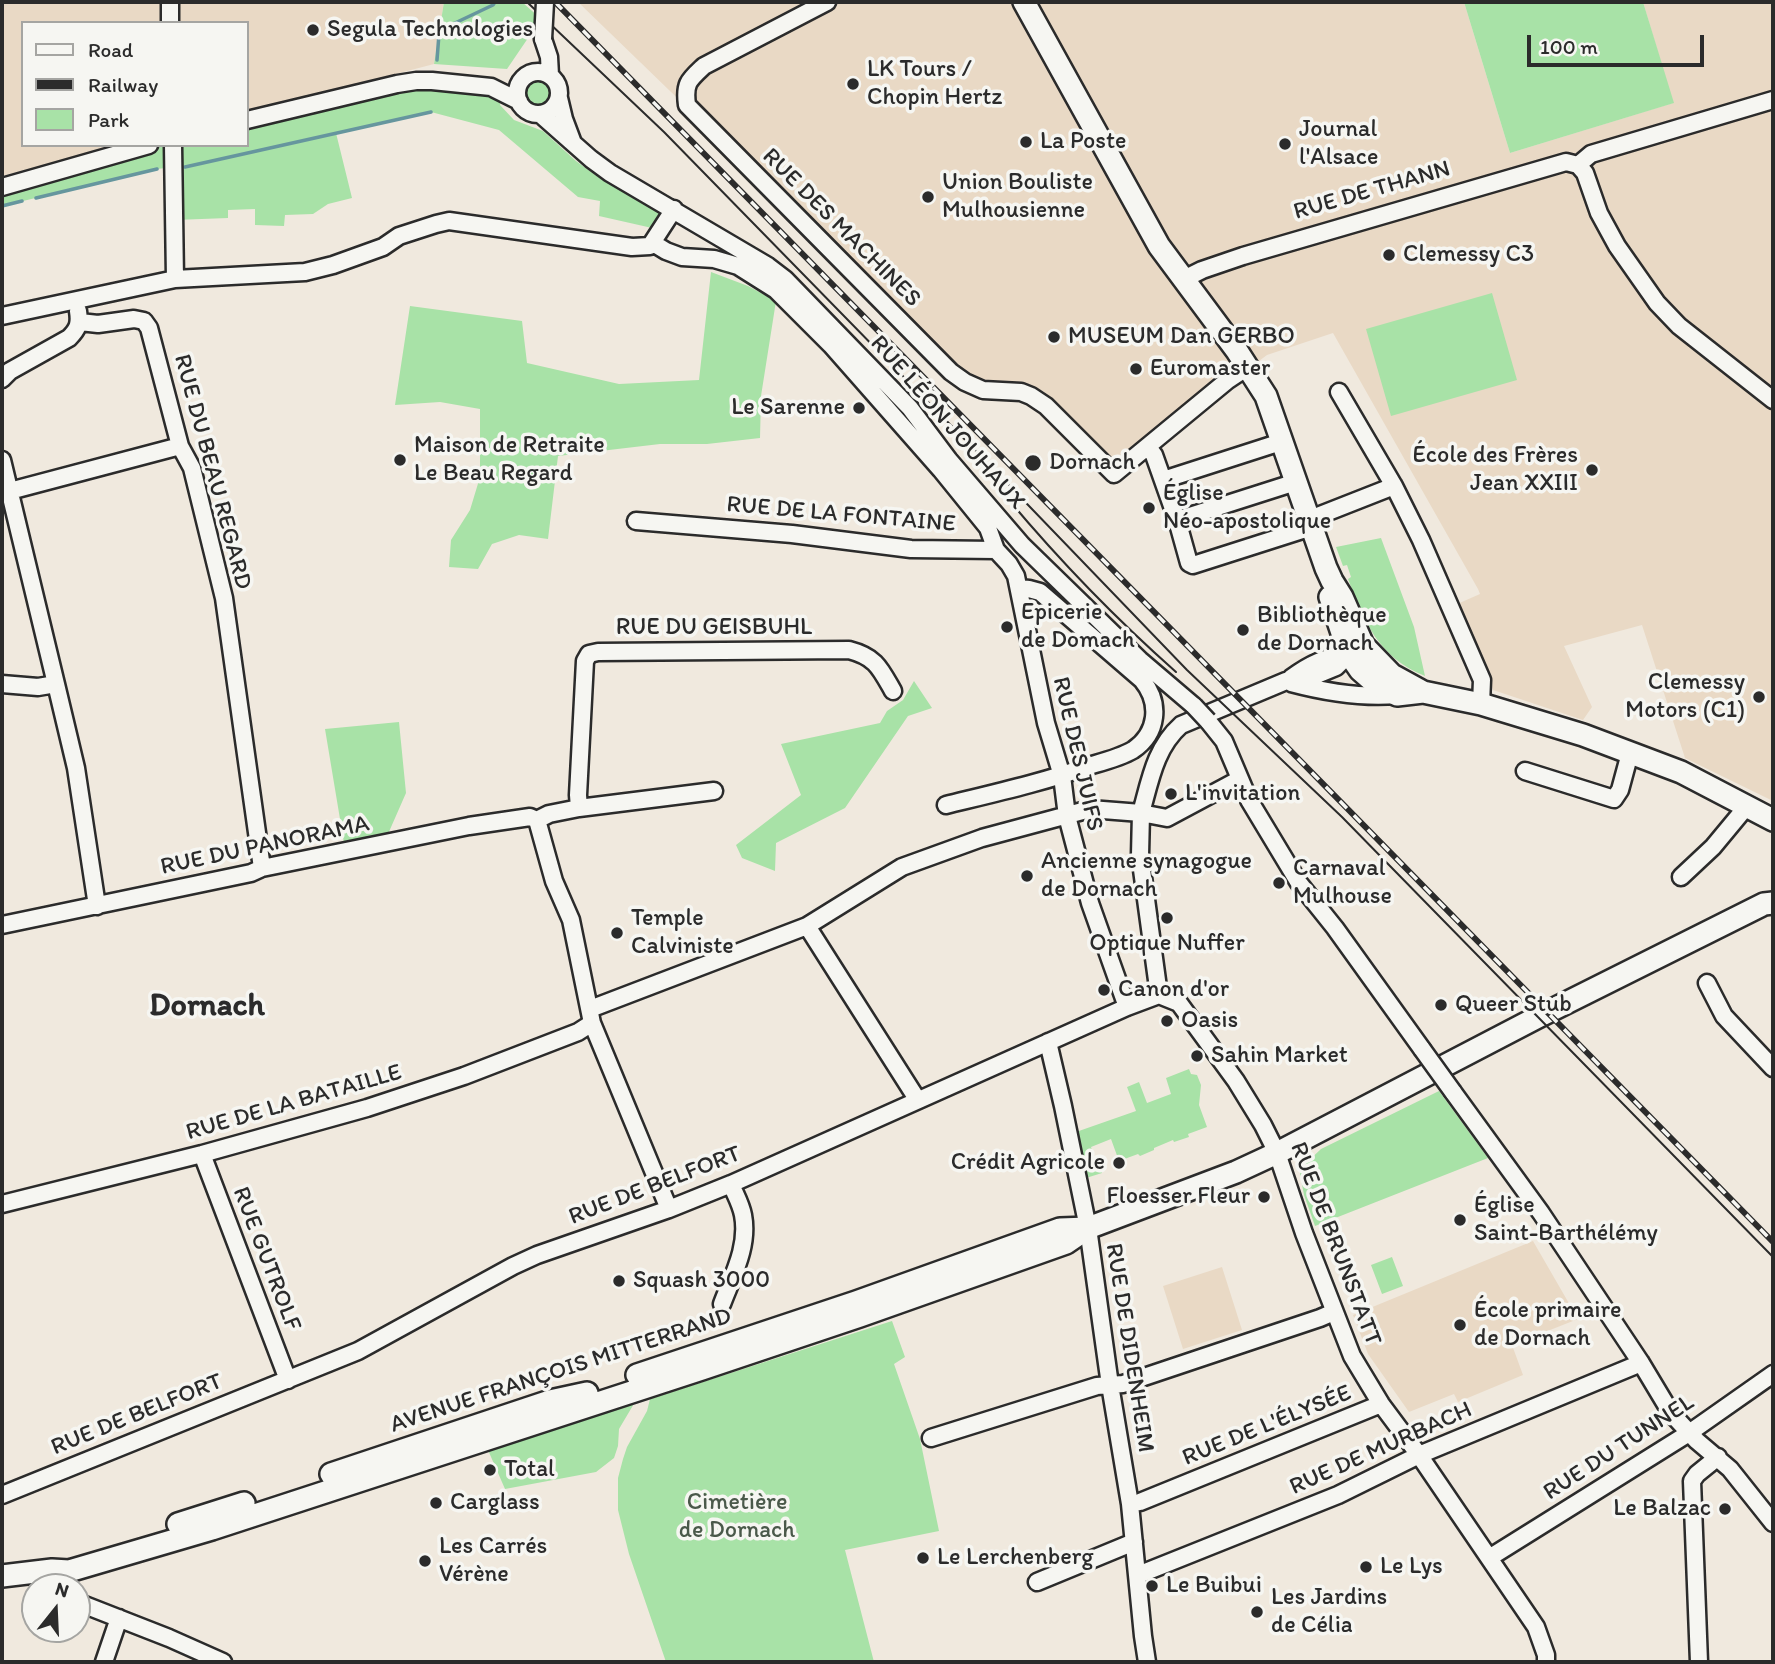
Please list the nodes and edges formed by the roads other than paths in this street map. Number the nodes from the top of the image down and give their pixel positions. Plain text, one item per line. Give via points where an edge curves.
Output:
1 (170, 2) edge
2 (545, 2) edge
3 (827, 2) edge
4 (1024, 2) edge
5 (170, 21) edge
6 (543, 39) junction
7 (527, 75) junction
8 (550, 75) junction
9 (491, 87) junction
10 (559, 98) junction
11 (1773, 100) edge
12 (519, 101) junction
13 (540, 114) junction
14 (248, 120) edge
15 (574, 145) junction
16 (142, 147) edge
17 (173, 147) edge
18 (1578, 165) junction
19 (2, 186) edge
20 (674, 209) junction
21 (653, 243) junction
22 (175, 279) junction
23 (1184, 279) junction
24 (76, 300) junction
25 (2, 316) edge
26 (80, 322) junction
27 (1249, 366) junction
28 (2, 379) edge
29 (1339, 392) dead end
30 (1773, 400) edge
31 (1281, 442) junction
32 (180, 446) junction
33 (1148, 447) junction
34 (2, 460) edge
35 (1163, 480) junction
36 (1296, 482) junction
37 (1394, 486) junction
38 (5, 492) edge
39 (636, 520) dead end
40 (1177, 520) junction
41 (1311, 523) junction
42 (996, 550) junction
43 (1019, 588) junction
44 (1356, 649) junction
45 (1286, 681) junction
46 (2, 684) edge
47 (56, 684) junction
48 (893, 691) dead end
49 (1423, 692) junction
50 (1397, 695) junction
51 (1481, 704) junction
52 (1630, 753) junction
53 (1525, 771) dead end
54 (1062, 776) junction
55 (1240, 779) junction
56 (714, 790) dead end
57 (946, 805) dead end
58 (1747, 806) junction
59 (579, 808) junction
60 (1141, 813) junction
61 (1067, 816) junction
62 (537, 820) junction
63 (1773, 820) edge
64 (262, 868) junction
65 (1681, 877) dead end
66 (1770, 898) edge
67 (97, 906) junction
68 (2, 925) edge
69 (807, 926) junction
70 (1707, 983) dead end
71 (1159, 995) junction
72 (1127, 1007) junction
73 (591, 1016) junction
74 (1048, 1042) junction
75 (1773, 1068) edge
76 (917, 1099) junction
77 (1277, 1153) junction
78 (202, 1154) junction
79 (731, 1184) junction
80 (2, 1203) edge
81 (669, 1209) junction
82 (1088, 1228) junction
83 (722, 1304) dead end
84 (1334, 1312) junction
85 (1641, 1363) junction
86 (1773, 1374) edge
87 (288, 1380) junction
88 (1110, 1385) junction
89 (1381, 1404) junction
90 (1689, 1433) junction
91 (931, 1438) dead end
92 (1419, 1455) junction
93 (1718, 1457) junction
94 (2, 1494) edge
95 (1130, 1504) junction
96 (1773, 1523) edge
97 (1134, 1542) junction
98 (1489, 1558) junction
99 (61, 1573) edge
100 (1138, 1575) junction
101 (2, 1576) edge
102 (21, 1576) edge
103 (1037, 1582) dead end
104 (91, 1607) edge
105 (119, 1618) junction
106 (104, 1662) edge
107 (223, 1662) edge
108 (1147, 1662) edge
109 (1546, 1662) edge
110 (1699, 1662) edge

1 - 5 street
2 - 6 street, bridge
3 - 33 street, RUE DES MACHINES via 704,66 685,89 687,105 951,372 983,390 1031,396 1114,474
4 - 23 main road via 1148,227
6 - 7 street
6 - 8 street
7 - 8 street
7 - 9 street
7 - 12 street via 517,88
8 - 10 street via 558,85
9 - 12 street
9 - 14 street via 416,80
10 - 13 street via 552,109
10 - 15 street
11 - 18 street via 1591,154
12 - 13 street via 527,111
13 - 15 street, RUE LÉON JOUHAUX
15 - 20 street, RUE LÉON JOUHAUX via 610,173
16 - 19 street
17 - 22 street
18 - 23 street, RUE DE THANN via 1566,162 1243,256
18 - 30 street via 1617,246 1657,303 1679,326
20 - 21 street
20 - 55 street, RUE LÉON JOUHAUX, bridge via 785,279 910,408 1022,545 1208,720 1224,741
21 - 22 street via 632,247 449,221 305,272
21 - 42 street via 682,257 738,266 776,290 941,470 988,528
22 - 24 street
23 - 27 main road
24 - 25 street
24 - 26 street
26 - 28 street via 69,338
26 - 32 street, RUE DU BEAU REGARD via 145,321
27 - 31 main road via 1266,396
27 - 33 street
29 - 37 street
31 - 35 street
31 - 36 main road
32 - 38 street
32 - 64 street, RUE DU BEAU REGARD via 192,468 224,598
33 - 35 street
34 - 38 street
35 - 40 street
36 - 40 street
36 - 41 main road
37 - 41 street
37 - 51 street via 1482,680
38 - 47 street
39 - 42 street, RUE DE LA FONTAINE via 911,549
40 - 41 street via 1193,565
41 - 44 main road via 1342,597
42 - 43 street via 1016,576
43 - 54 street, RUE DES JUIFS via 1046,723
43 - 54 street via 1040,592 1142,680 1153,701 1152,729 1134,749
44 - 45 street via 1336,667
44 - 49 main road
44 - 50 main road via 1360,670
45 - 50 street via 1373,697
45 - 60 street via 1191,720 1173,732 1155,764
46 - 47 street
47 - 67 street via 76,768
48 - 59 street, RUE DU GEISBUHL via 878,664 849,650 589,654 584,661
49 - 50 main road
49 - 51 main road
51 - 52 main road
52 - 53 street via 1614,799
52 - 58 main road via 1681,772
54 - 57 street
54 - 61 street, RUE DES JUIFS
55 - 60 street via 1167,818
55 - 85 street, RUE LÉON JOUHAUX, bridge via 1299,883 1541,1213
56 - 59 street, RUE DU PANORAMA
58 - 63 main road
58 - 65 street
59 - 62 street, RUE DU PANORAMA
60 - 61 street, RUE DE LA BATAILLE via 1090,809
60 - 71 street via 1140,855
61 - 69 street, RUE DE LA BATAILLE via 982,838 902,867
61 - 72 street, RUE DES JUIFS via 1090,903
62 - 64 street, RUE DU PANORAMA via 530,817 469,826
62 - 73 street via 570,920
64 - 67 street, RUE DU PANORAMA
66 - 77 main road, AVENUE FRANÇOIS MITTERRAND
67 - 68 street, RUE DU PANORAMA
69 - 73 street, RUE DE LA BATAILLE
69 - 76 street
70 - 75 street via 1724,1016
71 - 72 street, RUE DE BELFORT
71 - 77 street, RUE DE BRUNSTATT via 1179,1003 1236,1080
72 - 74 street, RUE DE BELFORT
73 - 78 street, RUE DE LA BATAILLE via 578,1032 464,1076
73 - 81 street
74 - 76 street, RUE DE BELFORT
74 - 82 street, RUE DE DIDENHEIM
76 - 79 street, RUE DE BELFORT
77 - 82 main road, AVENUE FRANÇOIS MITTERRAND
77 - 84 street, RUE DE BRUNSTATT
78 - 80 street, RUE DE LA BATAILLE
78 - 87 street, RUE GUTROLF
79 - 81 street, RUE DE BELFORT
79 - 83 street via 743,1212 745,1232 742,1253
81 - 87 street, RUE DE BELFORT via 537,1255 358,1351
82 - 88 street, RUE DE DIDENHEIM
82 - 99 main road, AVENUE FRANÇOIS MITTERRAND via 1066,1243 860,1316 212,1529
84 - 88 street
84 - 89 street, RUE DE BRUNSTATT via 1352,1356
85 - 90 street, RUE LÉON JOUHAUX via 1671,1413
85 - 92 street, RUE DE MURBACH
86 - 90 street, RUE DU TUNNEL
87 - 94 street, RUE DE BELFORT
88 - 91 street
88 - 95 street, RUE DE DIDENHEIM
89 - 92 street, RUE DE BRUNSTATT
89 - 95 street, RUE DE L'ÉLYSÉE
90 - 93 street, RUE LÉON JOUHAUX
90 - 98 street, RUE DU TUNNEL
92 - 98 street, RUE DE BRUNSTATT
92 - 100 street, RUE DE MURBACH via 1338,1494
93 - 96 street, RUE LÉON JOUHAUX
93 - 110 street via 1692,1481
95 - 97 street, RUE DE DIDENHEIM
97 - 100 street, RUE DE DIDENHEIM
97 - 103 street
98 - 109 street, RUE DE BRUNSTATT via 1536,1627
100 - 108 street, RUE DE DIDENHEIM
101 - 102 main road, AVENUE FRANÇOIS MITTERRAND
104 - 105 street
105 - 106 street
105 - 107 street

